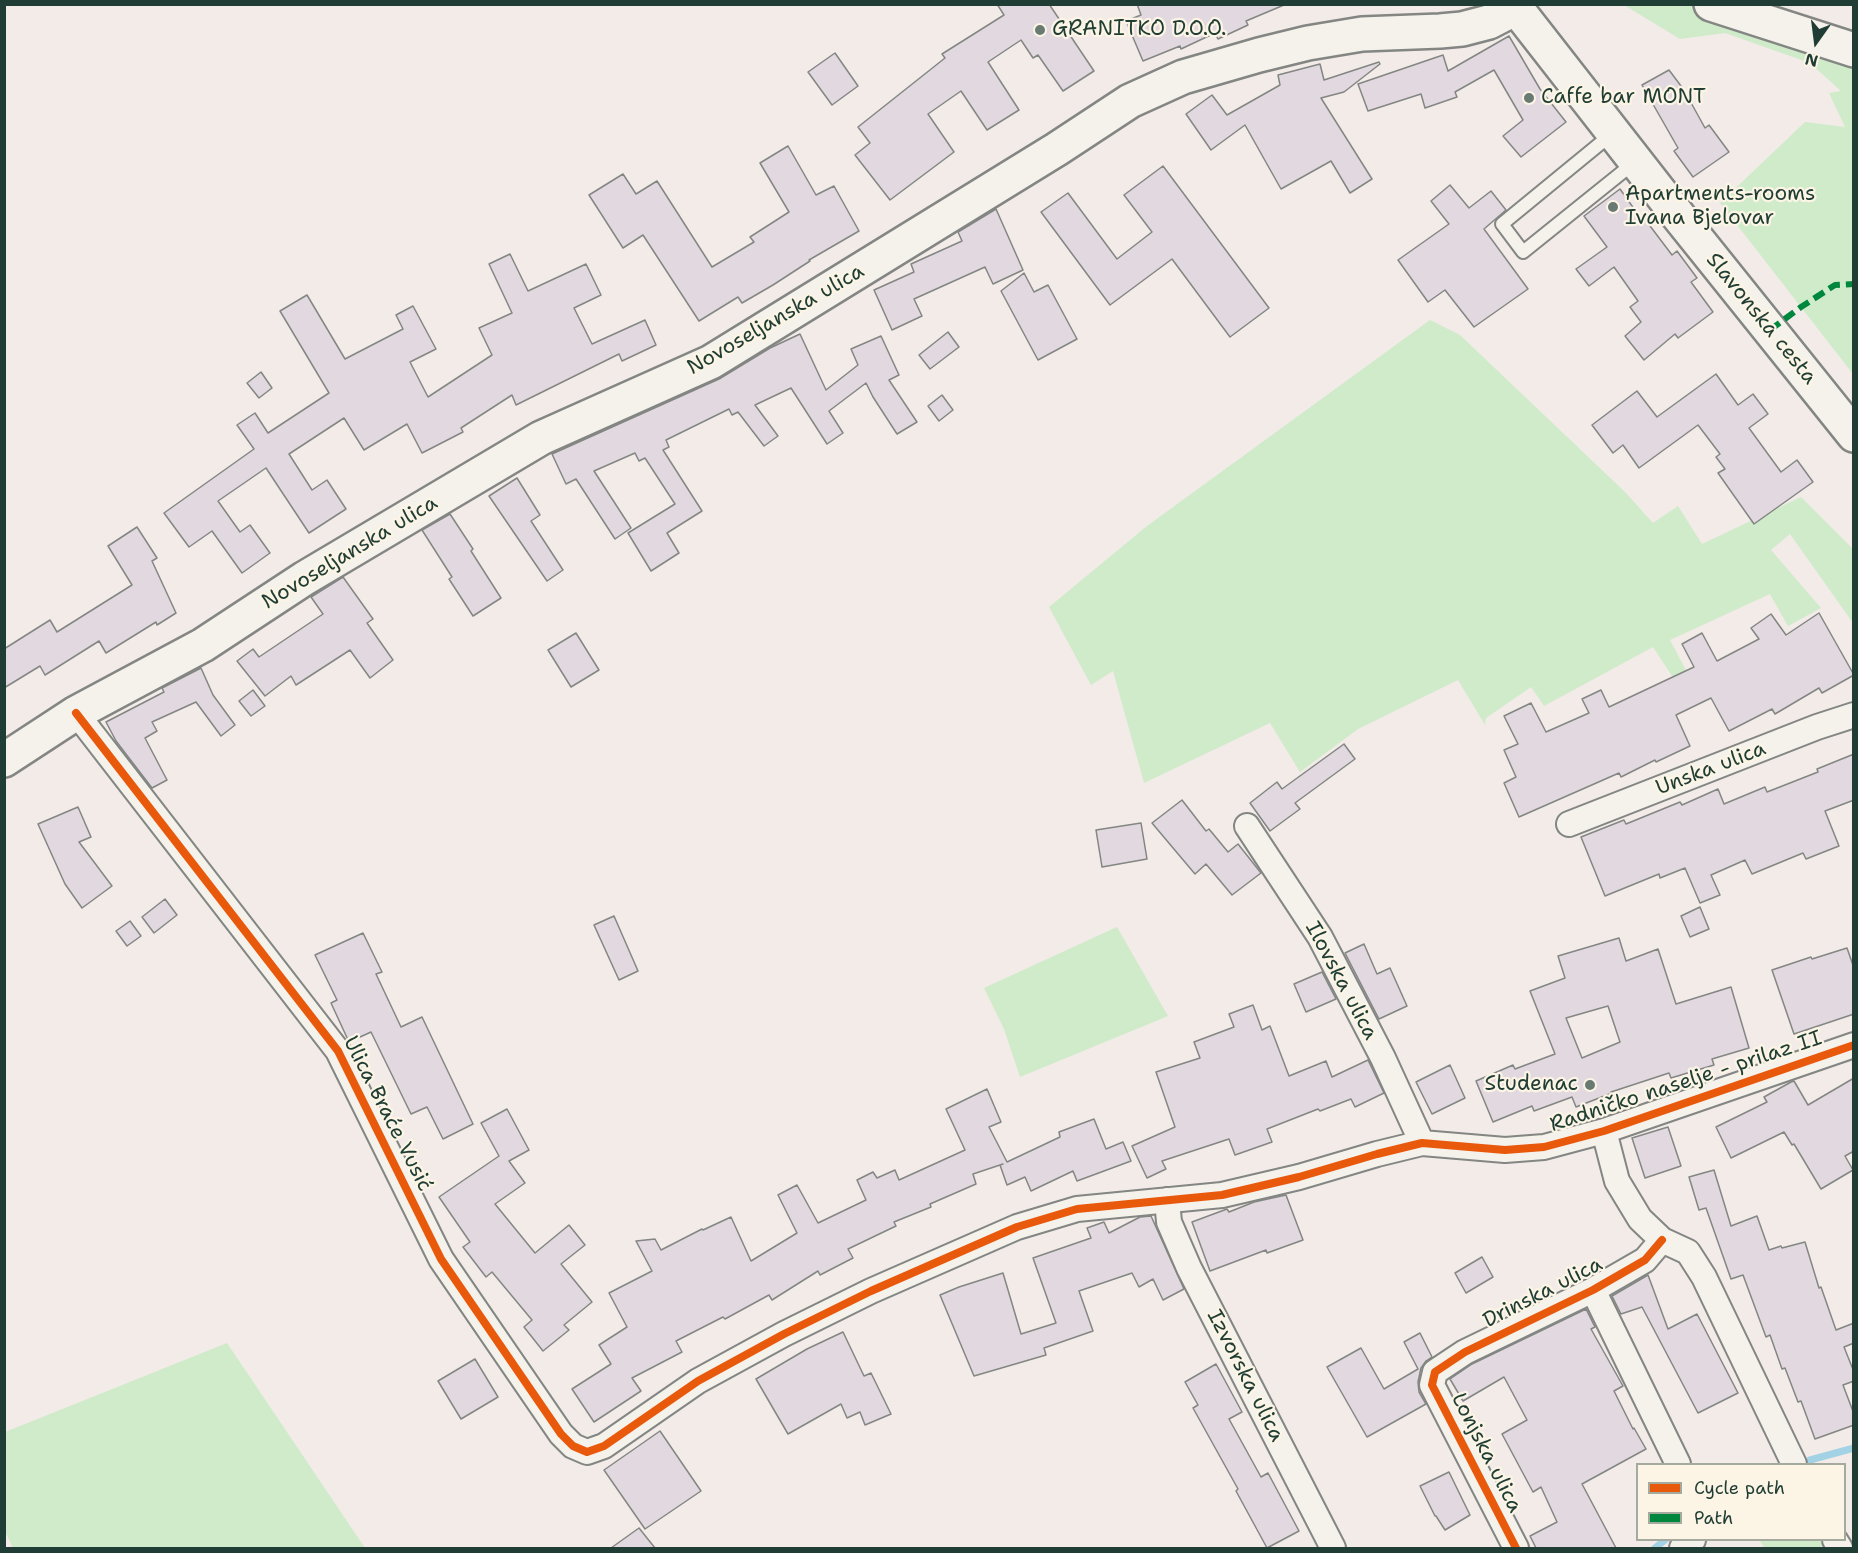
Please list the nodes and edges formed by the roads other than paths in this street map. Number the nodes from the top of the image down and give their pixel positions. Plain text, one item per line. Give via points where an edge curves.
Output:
1 (1711, 4) edge
2 (1514, 6) edge
3 (1854, 50) edge
4 (1613, 133) junction
5 (1636, 162) junction
6 (1854, 435) edge
7 (76, 713) junction
8 (1854, 715) edge
9 (4, 759) edge
10 (1569, 824) dead end
11 (1247, 826) dead end
12 (1854, 1045) edge
13 (1604, 1131) junction
14 (1422, 1143) junction
15 (1167, 1200) junction
16 (1662, 1240) junction
17 (1593, 1290) junction
18 (1435, 1372) joint
19 (587, 1452) joint
20 (1678, 1463) edge
21 (1794, 1463) edge
22 (1333, 1548) edge
23 (1516, 1548) edge

1 - 3 main road
2 - 4 main road, Slavonska cesta
2 - 7 main road, Novoseljanska ulica via 1489,22 1462,28 1362,34 1259,55 1183,77 1130,101 711,362 541,438 305,578 203,645
4 - 5 main road, Slavonska cesta
4 - 5 lane via 1502,224 1522,252
5 - 6 main road, Slavonska cesta
7 - 9 main road, Novoseljanska ulica
7 - 19 street, Ulica Braće Vusić via 338,1051 441,1259 561,1434 573,1446
8 - 10 street, Unska ulica
11 - 14 street, Ilovska ulica via 1320,937
12 - 13 street, Radničko naselje - prilaz II
13 - 14 street, Radničko naselje - prilaz II via 1544,1147 1505,1150
13 - 16 street via 1617,1181 1640,1219
14 - 15 street, Radničko naselje - prilaz II via 1222,1195
15 - 19 street, Radničko naselje - prilaz II via 1077,1209 1007,1231 784,1334 698,1381 604,1446
15 - 22 street, Izvorska ulica via 1169,1222 1189,1268
16 - 17 street, Drinska ulica via 1645,1260
16 - 21 street via 1688,1252 1704,1277
17 - 18 street, Drinska ulica via 1465,1352
17 - 20 street
18 - 23 street, Lonjska ulica via 1432,1386

